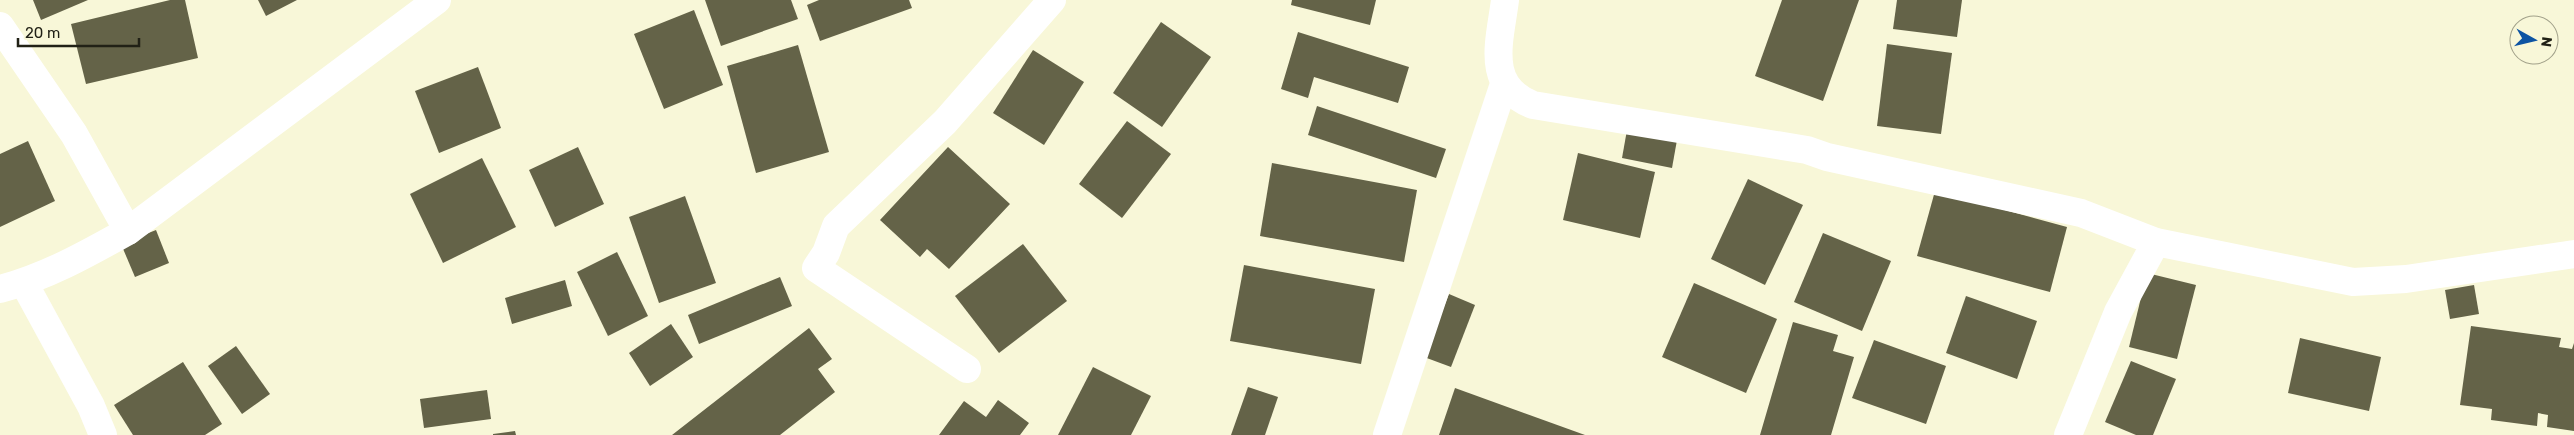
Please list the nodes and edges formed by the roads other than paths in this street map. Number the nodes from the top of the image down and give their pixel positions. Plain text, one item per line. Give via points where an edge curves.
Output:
1 (437, 0) edge
2 (1052, 0) edge
3 (1505, 0) edge
4 (0, 26) edge
5 (1504, 84) junction
6 (128, 231) junction
7 (2156, 242) junction
8 (2574, 254) edge
9 (12, 286) edge
10 (967, 369) dead end
11 (103, 435) edge
12 (1387, 435) edge
13 (2068, 435) edge

1 - 6 street
2 - 10 street via 945,122 836,226 826,253 816,268
3 - 5 street via 1497,59
4 - 6 street via 74,134
5 - 7 street via 1517,99 1533,105 1807,150 2081,213
5 - 12 street
6 - 9 street via 85,256
7 - 8 street via 2353,282 2406,279
7 - 13 street via 2118,312
9 - 11 street via 91,406

